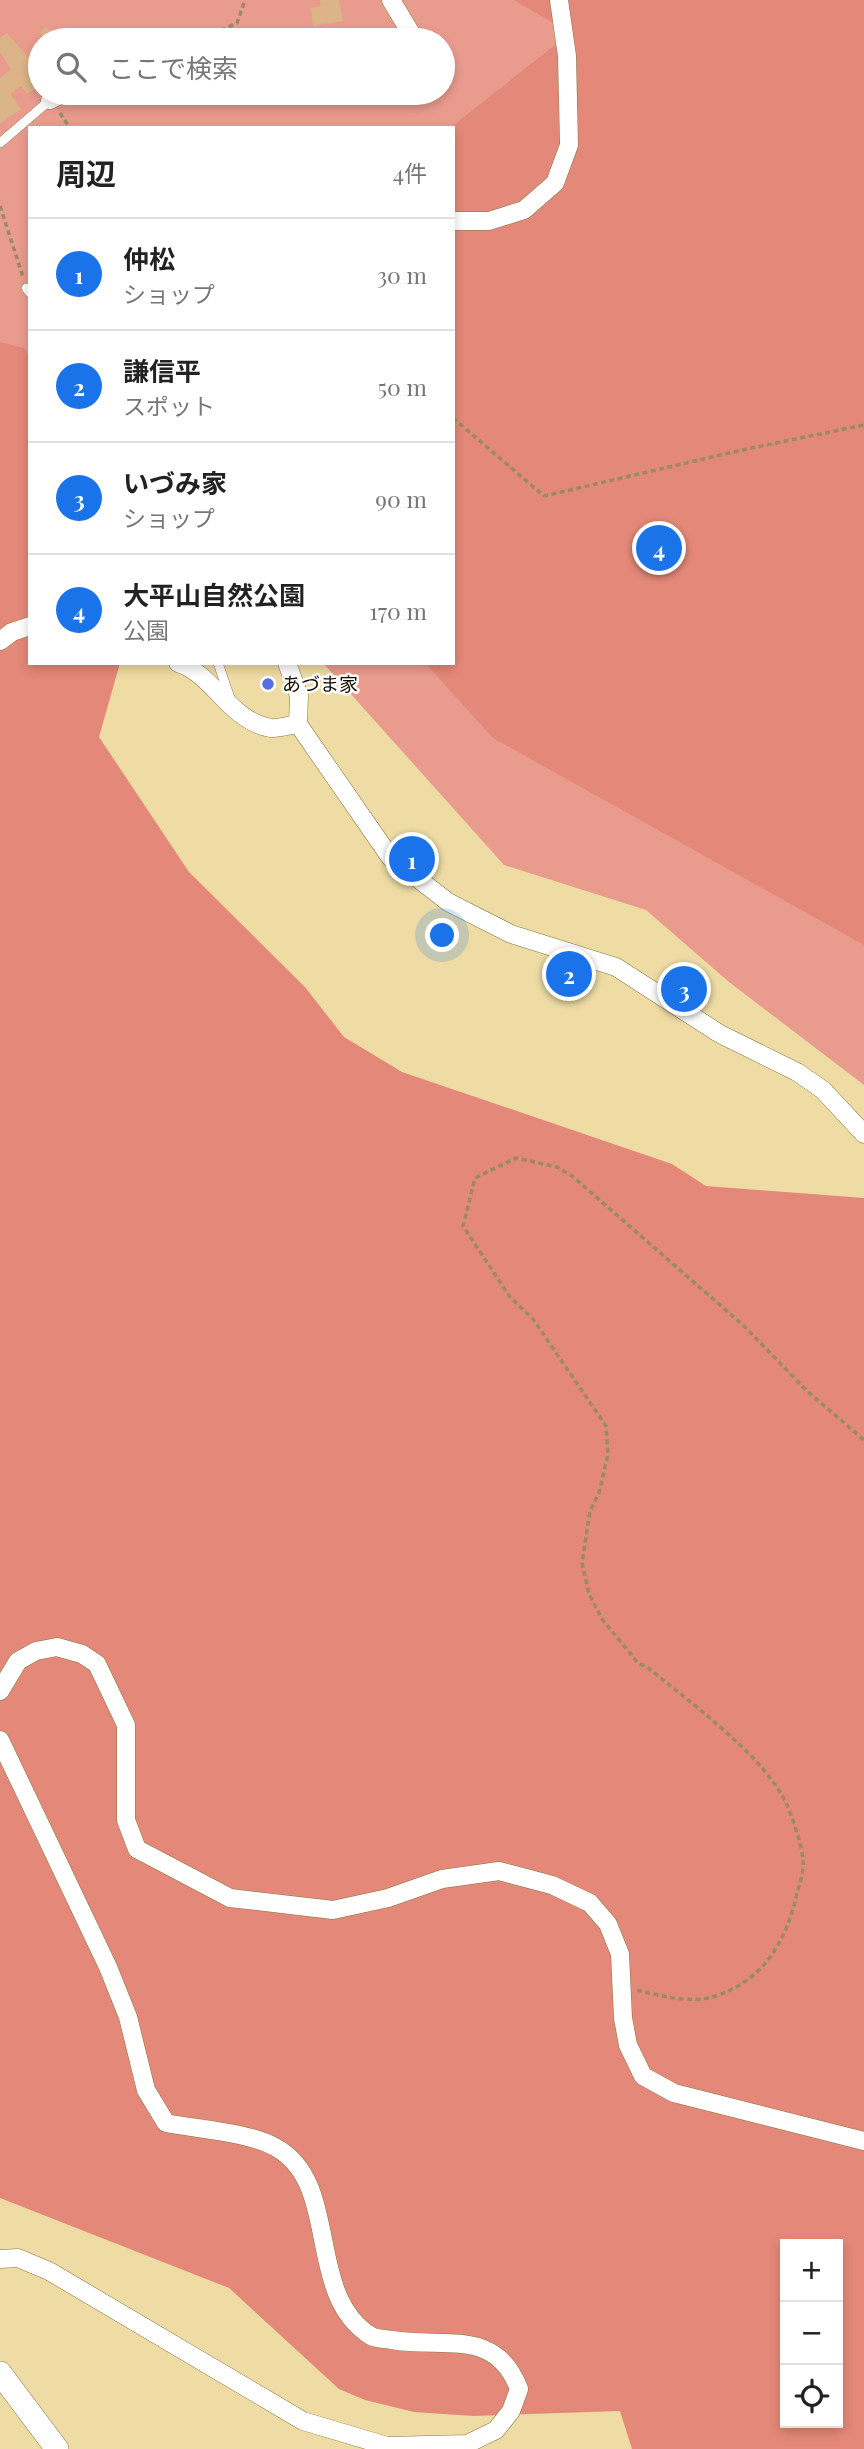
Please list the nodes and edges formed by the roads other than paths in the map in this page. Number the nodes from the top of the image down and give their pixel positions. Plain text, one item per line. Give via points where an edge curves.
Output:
1 (391, 0) edge
2 (559, 0) edge
3 (408, 28) edge
4 (46, 105) edge
5 (0, 143) edge
6 (455, 221) edge
7 (28, 627) edge
8 (0, 641) edge
9 (184, 665) edge
10 (219, 665) edge
11 (288, 665) edge
12 (234, 712) junction
13 (298, 724) junction
14 (864, 1134) edge
15 (0, 1691) edge
16 (0, 1740) edge
17 (864, 2141) edge
18 (0, 2259) edge
19 (0, 2373) edge
20 (57, 2449) edge

1 - 3 street
2 - 6 street via 567,56 569,145 555,183 524,210 489,221
4 - 5 lane
7 - 8 street
9 - 12 street
10 - 12 lane
11 - 13 street via 299,696
12 - 13 street via 271,728
13 - 14 street via 390,857 448,902 511,934 616,967 720,1034 797,1072 823,1090
15 - 17 street via 18,1661 36,1651 57,1647 82,1654 96,1664 126,1725 126,1820 137,1849 230,1898 333,1909 388,1898 442,1879 499,1871 552,1885 590,1903 608,1923 620,1954 628,2045 643,2076 674,2093
16 - 18 street via 108,1966 128,2017 146,2090 166,2123 274,2146 296,2162 310,2184 330,2274 345,2311 372,2337 415,2344 465,2343 500,2356 511,2367 519,2389 511,2411 496,2430 467,2444 387,2446 303,2421 49,2271 18,2258
19 - 20 street

